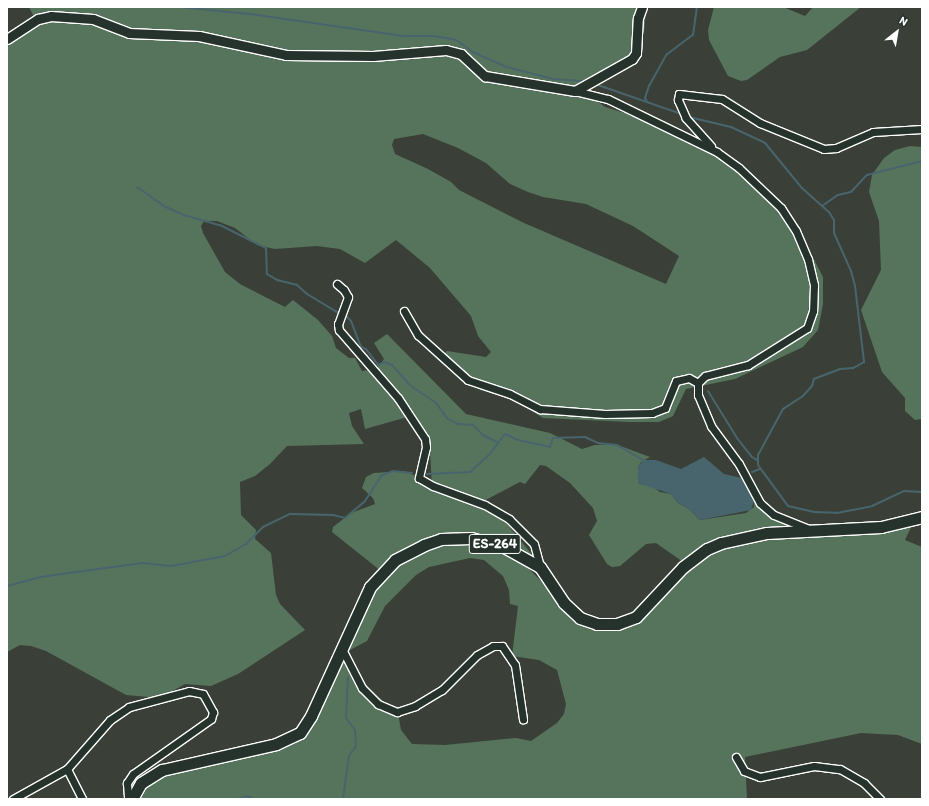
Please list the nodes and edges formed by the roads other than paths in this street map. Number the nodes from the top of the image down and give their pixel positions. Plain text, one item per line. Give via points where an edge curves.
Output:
1 (642, 7) edge
2 (7, 39) edge
3 (575, 91) junction
4 (922, 129) edge
5 (717, 152) junction
6 (337, 284) dead end
7 (404, 311) dead end
8 (698, 383) junction
9 (918, 520) edge
10 (810, 530) junction
11 (540, 567) junction
12 (341, 647) junction
13 (523, 719) dead end
14 (736, 757) dead end
15 (67, 769) junction
16 (13, 799) edge
17 (82, 799) edge
18 (128, 799) edge
19 (132, 799) edge
20 (880, 799) edge

1 - 3 street via 638,18 636,53 626,64
2 - 3 street via 38,19 51,16 93,19 129,33 199,36 286,55 373,56 446,50 462,54 484,76
3 - 5 street via 608,99
4 - 5 street via 873,132 856,142 829,149 760,123 716,97 681,93 678,100 694,130
5 - 8 street via 739,168 788,218 808,259 814,285 814,304 809,324 801,334 748,365 705,376
6 - 11 street via 348,297 338,324 339,330 398,398 425,439 426,447 419,478 433,486 485,505 509,519 534,544
7 - 8 street via 424,340 468,380 510,394 540,409 605,414 652,414 665,408 676,381 689,378
8 - 10 street via 698,395 711,426 739,464 760,503 774,514
9 - 10 main road, ES-264 via 881,527
10 - 11 main road, ES-264 via 745,536 707,549 683,568 636,617 617,624 597,624 580,618 564,603
11 - 12 main road, ES-264 via 504,547 471,538 441,539 424,545 395,560 376,578
12 - 13 street via 362,688 378,704 397,712 415,706 442,690 477,655 493,646 502,646 515,665
12 - 19 main road, ES-264 via 311,716 300,733 276,744 162,770 142,783
14 - 20 street via 744,772 760,777 814,766 840,769 864,782
15 - 16 street
15 - 17 street
15 - 18 street via 110,720 129,707 189,691 203,694 213,712 211,719 133,774 127,783

